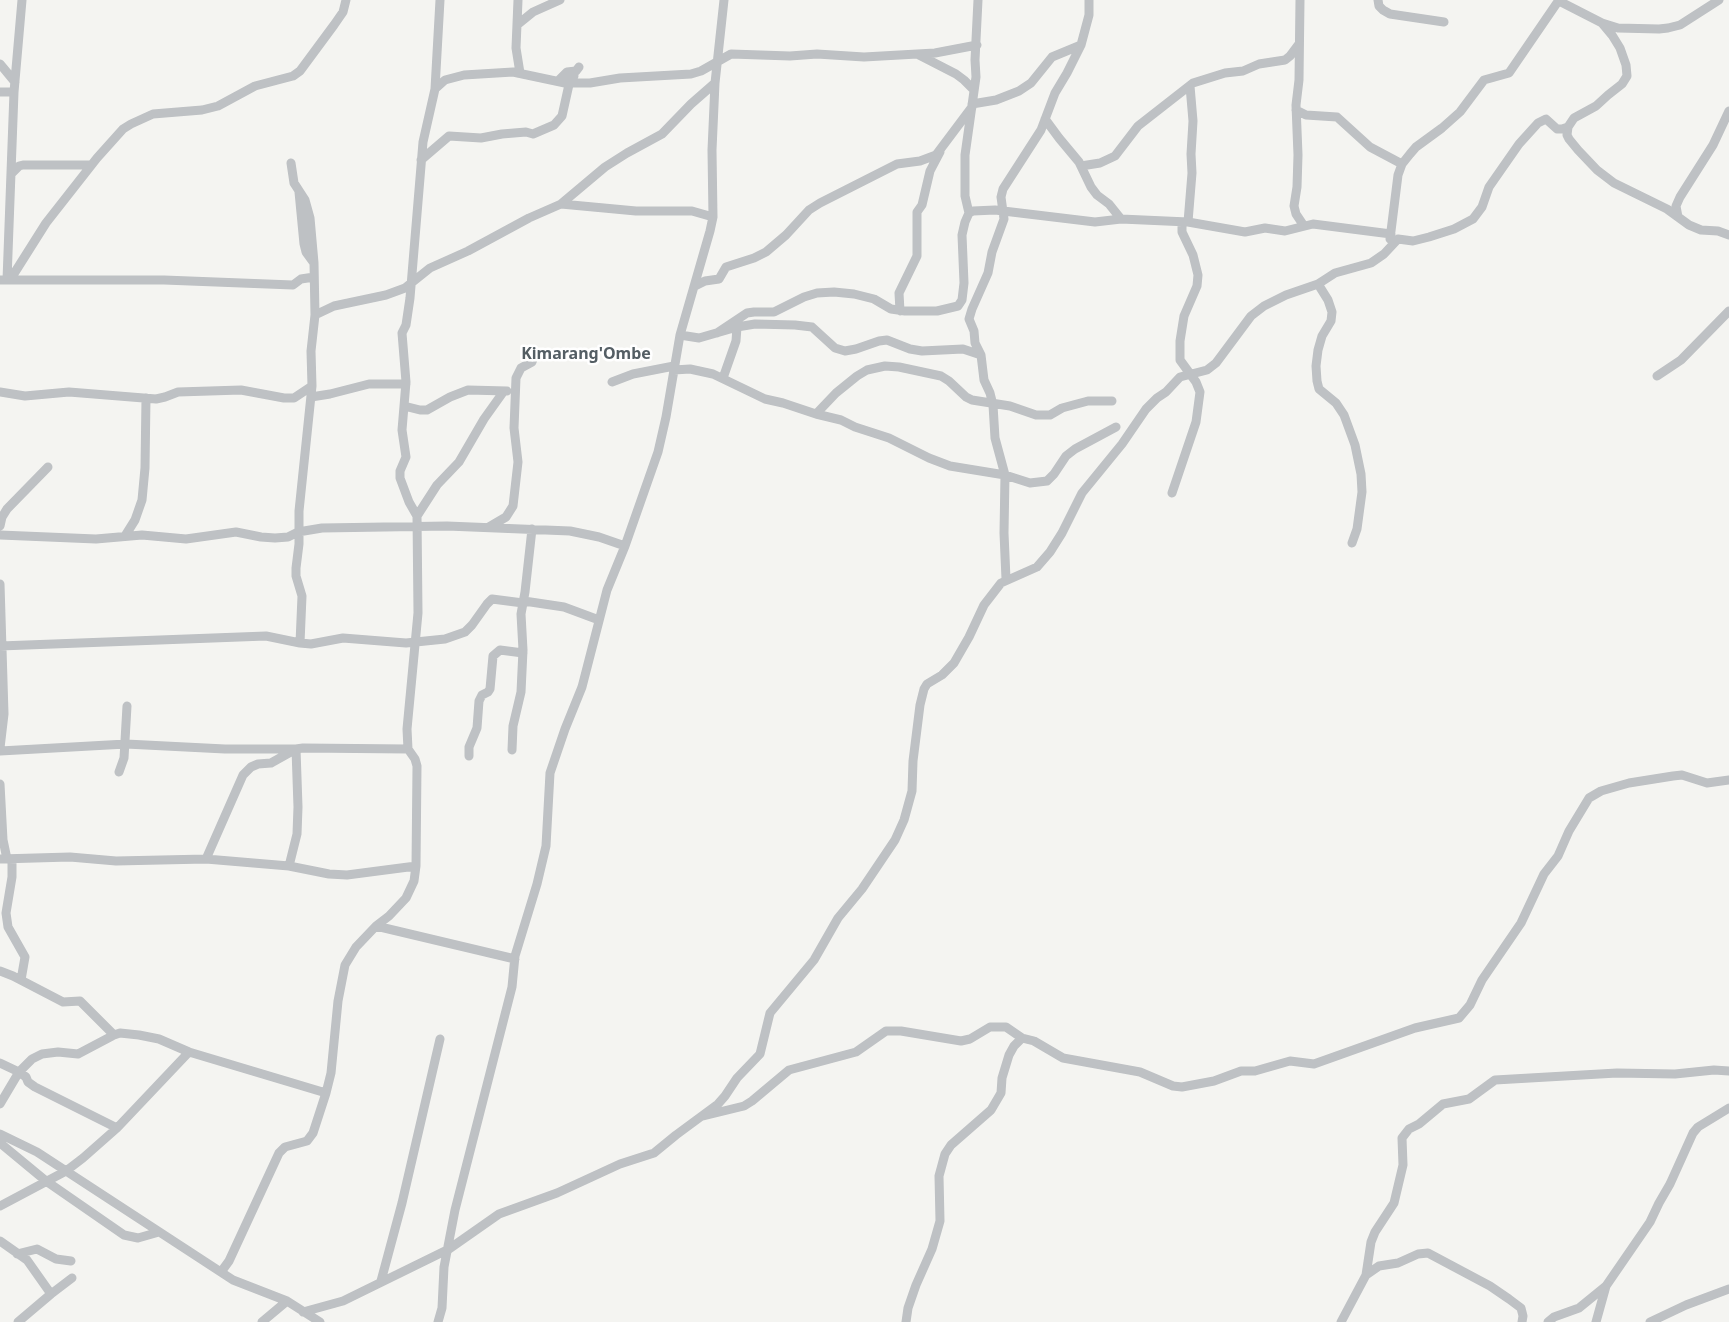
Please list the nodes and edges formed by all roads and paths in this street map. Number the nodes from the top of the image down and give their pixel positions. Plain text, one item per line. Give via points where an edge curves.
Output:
1 (22, 0) edge
2 (346, 0) edge
3 (440, 0) edge
4 (518, 0) edge
5 (560, 0) edge
6 (724, 0) edge
7 (978, 0) edge
8 (1089, 0) edge
9 (1300, 0) edge
10 (1378, 0) edge
11 (1559, 0) edge
12 (1719, 0) edge
13 (1444, 22) dead end
14 (1602, 23) junction
15 (517, 25) junction
16 (1299, 44) junction
17 (977, 45) junction
18 (1081, 45) junction
19 (917, 54) junction
20 (716, 63) junction
21 (0, 64) edge
22 (520, 73) junction
23 (575, 76) junction
24 (558, 81) junction
25 (15, 82) junction
26 (715, 83) junction
27 (1190, 86) junction
28 (435, 89) junction
29 (974, 90) junction
30 (0, 92) edge
31 (14, 92) junction
32 (972, 105) junction
33 (1296, 110) junction
34 (1729, 111) edge
35 (1045, 118) junction
36 (1568, 127) junction
37 (941, 150) junction
38 (421, 160) junction
39 (291, 164) dead end
40 (1402, 164) junction
41 (91, 165) junction
42 (1081, 166) junction
43 (12, 173) junction
44 (561, 204) junction
45 (1003, 210) junction
46 (969, 213) junction
47 (713, 217) junction
48 (1678, 217) junction
49 (1120, 219) junction
50 (1185, 223) junction
51 (1304, 226) junction
52 (1391, 234) junction
53 (1729, 235) edge
54 (1390, 246) junction
55 (314, 277) junction
56 (6, 280) edge
57 (410, 284) junction
58 (1318, 284) junction
59 (695, 286) junction
60 (900, 311) junction
61 (1729, 311) edge
62 (314, 315) junction
63 (737, 327) junction
64 (717, 333) junction
65 (680, 335) junction
66 (535, 354) dead end
67 (981, 355) junction
68 (674, 368) junction
69 (1189, 374) junction
70 (1657, 376) dead end
71 (722, 378) junction
72 (612, 382) dead end
73 (406, 384) junction
74 (312, 386) junction
75 (515, 390) junction
76 (504, 391) junction
77 (0, 392) edge
78 (311, 397) junction
79 (146, 398) junction
80 (1112, 401) dead end
81 (993, 405) junction
82 (404, 406) junction
83 (816, 414) junction
84 (1116, 427) dead end
85 (48, 467) dead end
86 (1005, 475) junction
87 (1172, 493) dead end
88 (417, 516) junction
89 (0, 526) edge
90 (416, 526) junction
91 (487, 528) junction
92 (532, 528) junction
93 (298, 532) junction
94 (0, 535) edge
95 (125, 536) junction
96 (1352, 544) dead end
97 (625, 546) junction
98 (1006, 579) junction
99 (0, 584) edge
100 (524, 602) junction
101 (600, 620) junction
102 (416, 642) junction
103 (300, 643) junction
104 (1, 646) edge
105 (523, 654) junction
106 (127, 706) dead end
107 (126, 744) junction
108 (0, 748) edge
109 (296, 749) junction
110 (408, 749) junction
111 (512, 750) dead end
112 (0, 752) edge
113 (469, 756) dead end
114 (119, 772) dead end
115 (1729, 780) edge
116 (0, 784) edge
117 (6, 859) edge
118 (206, 859) junction
119 (289, 866) junction
120 (416, 866) junction
121 (376, 926) junction
122 (515, 959) junction
123 (0, 970) edge
124 (21, 980) junction
125 (114, 1034) junction
126 (1022, 1038) junction
127 (440, 1039) dead end
128 (189, 1052) junction
129 (0, 1063) edge
130 (1729, 1071) edge
131 (19, 1072) junction
132 (326, 1093) junction
133 (0, 1104) edge
134 (1729, 1108) edge
135 (700, 1117) junction
136 (117, 1128) junction
137 (0, 1134) edge
138 (0, 1143) edge
139 (66, 1171) junction
140 (46, 1181) junction
141 (0, 1206) edge
142 (159, 1232) junction
143 (0, 1241) edge
144 (449, 1248) junction
145 (17, 1254) junction
146 (72, 1261) dead end
147 (221, 1272) junction
148 (1366, 1275) junction
149 (72, 1278) dead end
150 (382, 1281) junction
151 (1606, 1286) junction
152 (1729, 1289) edge
153 (51, 1294) junction
154 (287, 1301) junction
155 (303, 1312) junction
156 (18, 1322) edge
157 (262, 1322) edge
158 (320, 1322) edge
159 (438, 1322) edge
160 (906, 1322) edge
161 (1341, 1322) edge
162 (1522, 1322) edge
163 (1548, 1322) edge
164 (1596, 1322) edge
165 (1650, 1322) edge

1 - 25 street
2 - 41 street via 334,26 305,66 293,76 255,86 218,106 146,116 124,130
3 - 28 street
4 - 15 street
5 - 15 street via 533,12
6 - 20 street
7 - 17 street
8 - 18 street via 1089,15
9 - 16 street
10 - 13 street via 1379,6 1390,14
11 - 14 street
11 - 40 street via 1509,73 1484,80 1460,112 1416,147
12 - 14 street via 1680,25 1668,28 1618,28
14 - 36 street via 1624,58 1626,79 1596,106 1574,118
15 - 22 street
16 - 27 street via 1285,60 1221,74
16 - 33 street
17 - 19 street
17 - 29 street
18 - 32 street via 1052,57 1031,83 1019,92
18 - 35 street
19 - 20 street via 864,57 731,54
19 - 29 street via 956,74
20 - 23 street via 691,74 620,78
20 - 26 street
21 - 25 street
22 - 24 street
22 - 28 street via 464,75 446,80
23 - 24 street
23 - 24 street via 568,72
23 - 38 street via 562,116 554,125 533,134 526,132 481,138 449,136
25 - 31 street
26 - 44 street via 662,134 605,168
26 - 47 street
27 - 42 street via 1138,126 1115,156
27 - 50 street via 1192,173
28 - 38 street
29 - 32 street
30 - 31 street
31 - 43 street
32 - 37 street
32 - 46 street via 965,155 965,196
33 - 40 street via 1306,115 1337,117 1370,147
33 - 51 street via 1295,211
34 - 48 street via 1713,145 1680,197 1676,206
35 - 42 street
35 - 45 street via 1041,130 1003,189
36 - 48 street via 1567,135 1578,150 1606,177
36 - 54 street via 1557,128 1546,119 1538,123 1492,183 1481,210 1471,220 1454,229 1413,241 1398,239
37 - 59 street via 929,158 897,164 820,203 766,252 726,267 719,279
37 - 60 street via 927,179 918,212 917,256 900,293
38 - 57 street
39 - 55 street via 299,192 304,244 314,263
40 - 52 street
41 - 43 street via 23,165
41 - 56 street
42 - 49 street via 1091,187 1110,204
43 - 56 street
44 - 47 street via 636,211 692,211
44 - 57 street via 430,268
45 - 46 street
45 - 49 street via 1095,222
45 - 67 street via 1004,218 988,273 969,319
46 - 60 street via 962,235 964,283 958,306 937,311
47 - 59 street
48 - 53 street via 1701,230
49 - 50 street
50 - 51 street via 1245,232 1265,228 1285,231
50 - 69 street via 1182,232 1198,274 1197,286 1184,316 1179,355
51 - 52 street via 1313,224
52 - 54 street
54 - 58 street via 1371,262 1335,273
55 - 56 street via 301,279 293,285 164,280
55 - 62 street
57 - 62 street via 391,294 334,306
57 - 73 street via 406,325 402,333
58 - 69 street via 1286,295 1258,310 1216,363 1207,370
58 - 96 street via 1332,312 1318,350 1317,381 1319,389 1336,403 1344,415 1355,446 1360,474 1362,492
59 - 65 street
60 - 64 street via 854,294 818,293 774,312 747,314
61 - 70 street via 1682,360
62 - 74 street
63 - 64 street
63 - 67 street via 766,323 807,326 835,348 845,351 887,340 922,351 963,349
63 - 71 street via 736,341
64 - 65 street via 699,338
65 - 68 street
66 - 75 street via 532,362 519,371
67 - 81 street via 984,380
68 - 71 street
68 - 72 street via 633,374
68 - 97 street via 658,452
69 - 87 street via 1200,392 1199,405
69 - 98 street via 1175,380 1146,409 1082,493 1062,533 1043,560 1032,570
71 - 83 street via 765,399
73 - 78 street via 369,384
73 - 82 street
74 - 78 street
74 - 79 street via 294,398 241,390 178,392 162,398
75 - 76 street
75 - 91 street via 514,428 518,462 513,506 506,518
76 - 82 street via 468,390 427,410
76 - 88 street via 459,462 437,485
77 - 79 street via 25,396 69,392
78 - 93 street
79 - 95 street via 142,500
80 - 81 street via 1073,404 1044,416 1010,406
81 - 83 street via 966,397 941,376 885,366 857,376
81 - 86 street via 995,438
82 - 88 street via 402,430 406,457 400,478
83 - 86 street via 899,442 950,466
84 - 86 street via 1074,448 1047,481 1030,483
85 - 89 street via 7,509
86 - 98 street
88 - 90 street
90 - 91 street
90 - 93 street via 322,528
90 - 102 street
91 - 92 street
92 - 97 street via 586,533
92 - 100 street
93 - 95 street via 275,538 236,532 186,539
93 - 103 street via 296,573 302,596
94 - 95 street via 96,539
97 - 101 street via 607,590
98 - 135 street via 984,604 954,663 927,684 921,696 912,791 895,840 838,918 814,960 770,1013 760,1054 722,1100
99 - 104 street
100 - 101 street via 564,607
100 - 102 street via 492,599 465,632 445,639
100 - 105 street via 521,614
101 - 122 street via 578,700 550,773 546,846
102 - 103 street via 396,644 343,638
102 - 110 street via 408,714
103 - 104 street via 266,636
104 - 108 street via 4,714
105 - 111 street
105 - 113 street via 500,650 493,656 490,689 480,701
106 - 107 street
107 - 109 street
107 - 112 street
107 - 114 street
109 - 110 street
109 - 118 street via 271,763 251,767 243,775
109 - 119 street via 297,834
110 - 120 street via 417,766
115 - 126 street via 1707,783 1682,775 1673,776 1630,783 1589,798 1558,856 1544,874 1521,923 1459,1018 1415,1028 1314,1064 1283,1062 1182,1087 1140,1072 1063,1058 1034,1041
116 - 117 street
117 - 118 street
117 - 124 street via 12,877 8,927 24,954
118 - 119 street
119 - 120 street via 347,875
120 - 121 street via 414,881 406,898
121 - 122 street
121 - 132 street via 356,947 344,968
122 - 144 street via 512,987 455,1210
123 - 124 street
124 - 125 street via 63,1002 83,1002
125 - 128 street via 159,1039
125 - 131 street via 78,1054 58,1052 37,1056
126 - 135 street via 1001,1027 990,1027 965,1041 886,1031 856,1052 789,1070 744,1106
126 - 160 street via 1009,1054 1001,1094 991,1110 944,1154 939,1176 940,1220 908,1308
127 - 150 street
128 - 132 street
128 - 136 street
129 - 131 street
130 - 148 street via 1495,1080 1469,1099 1443,1104 1404,1133 1398,1188 1391,1209 1370,1242
131 - 133 street
131 - 136 street via 35,1087
132 - 147 street via 309,1139 280,1153
134 - 151 street via 1693,1133 1650,1222
135 - 144 street via 654,1153 499,1214
136 - 139 street
137 - 139 street via 32,1149
138 - 140 street
139 - 140 street
139 - 142 street
140 - 141 street
140 - 142 street via 129,1237
142 - 147 street
143 - 145 street
144 - 150 street
144 - 159 street
145 - 146 street via 37,1249 56,1259
145 - 153 street via 28,1262
147 - 154 street via 238,1283
148 - 161 street
148 - 162 street via 1379,1266 1428,1253 1509,1299 1520,1308
149 - 153 street
150 - 155 street via 343,1301
151 - 163 street via 1579,1308
151 - 164 street
152 - 165 street
153 - 156 street
154 - 155 street
154 - 157 street
155 - 158 street

